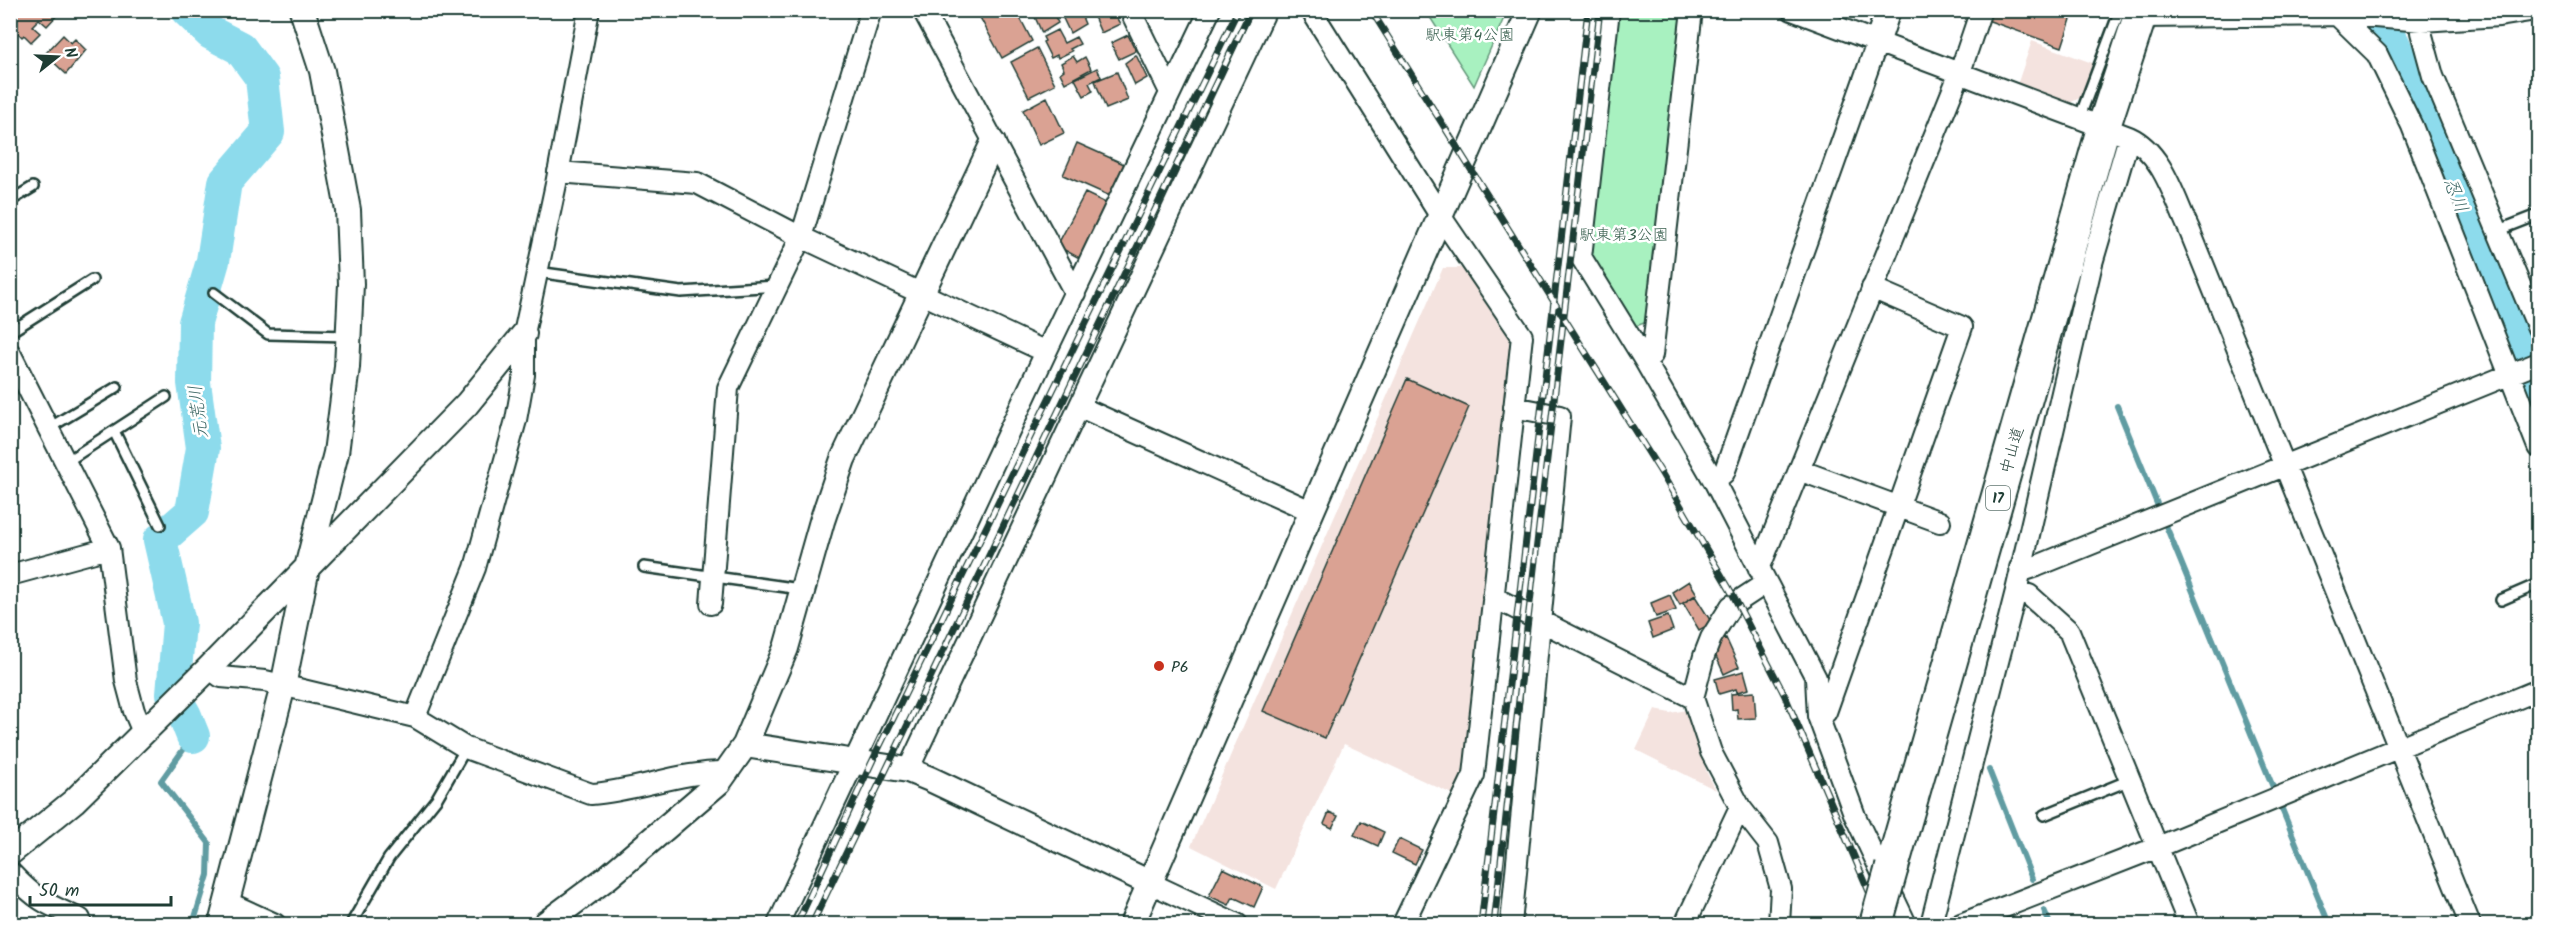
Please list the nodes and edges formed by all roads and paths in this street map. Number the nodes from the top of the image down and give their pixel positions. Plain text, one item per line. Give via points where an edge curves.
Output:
1 (302, 10) edge
2 (589, 10) edge
3 (871, 10) edge
4 (923, 10) edge
5 (1130, 10) edge
6 (1210, 10) edge
7 (1266, 10) edge
8 (1311, 10) edge
9 (1530, 10) edge
10 (1609, 10) edge
11 (1692, 10) edge
12 (1792, 10) edge
13 (1888, 10) edge
14 (1980, 10) edge
15 (2536, 10) edge
16 (2133, 13) edge
17 (2344, 15) junction
18 (2421, 16) edge
19 (1877, 43) junction
20 (1959, 75) junction
21 (1170, 92) junction
22 (2104, 128) junction
23 (993, 143) junction
24 (558, 172) junction
25 (33, 187) dead end
26 (10, 201) edge
27 (2538, 215) edge
28 (1441, 217) junction
29 (2497, 231) junction
30 (801, 237) junction
31 (537, 272) junction
32 (92, 280) dead end
33 (777, 286) junction
34 (1872, 288) junction
35 (214, 293) dead end
36 (922, 293) junction
37 (1075, 293) junction
38 (2538, 328) edge
39 (10, 332) edge
40 (524, 334) junction
41 (348, 336) junction
42 (1046, 352) junction
43 (10, 353) edge
44 (1645, 361) junction
45 (2538, 363) edge
46 (2510, 375) junction
47 (117, 387) dead end
48 (166, 397) dead end
49 (1080, 407) junction
50 (1514, 407) junction
51 (49, 428) junction
52 (114, 431) junction
53 (2538, 447) edge
54 (66, 462) junction
55 (2285, 467) junction
56 (1799, 470) junction
57 (1714, 481) junction
58 (1897, 506) junction
59 (1313, 512) junction
60 (1940, 522) dead end
61 (160, 525) dead end
62 (109, 548) junction
63 (644, 567) dead end
64 (308, 568) junction
65 (2020, 568) junction
66 (10, 575) edge
67 (1763, 576) junction
68 (714, 577) junction
69 (2538, 584) edge
70 (803, 589) junction
71 (2016, 591) junction
72 (1493, 597) junction
73 (2501, 600) dead end
74 (711, 604) dead end
75 (1541, 621) junction
76 (209, 668) junction
77 (283, 686) junction
78 (2538, 690) edge
79 (1693, 698) junction
80 (1818, 716) junction
81 (415, 717) junction
82 (143, 732) junction
83 (745, 745) junction
84 (2399, 747) junction
85 (466, 748) junction
86 (856, 761) junction
87 (908, 770) junction
88 (727, 772) junction
89 (2130, 780) junction
90 (1740, 807) junction
91 (2044, 815) dead end
92 (2158, 847) junction
93 (10, 853) edge
94 (10, 872) edge
95 (1150, 884) junction
96 (224, 913) edge
97 (80, 919) dead end
98 (275, 924) edge
99 (351, 924) edge
100 (545, 924) edge
101 (778, 924) edge
102 (1132, 924) edge
103 (1237, 924) edge
104 (1402, 924) edge
105 (1511, 924) edge
106 (1685, 924) edge
107 (1779, 924) edge
108 (1876, 924) edge
109 (1906, 924) edge
110 (1931, 924) edge
111 (1961, 924) edge
112 (2189, 924) edge
113 (2470, 924) edge

1 - 41 street via 321,71 348,210
2 - 24 street
3 - 30 street
4 - 23 street
5 - 21 street
6 - 21 street
7 - 49 street
8 - 28 street
9 - 28 street
10 - 44 street via 1581,257
11 - 44 street via 1652,356
12 - 19 street
13 - 19 street
14 - 20 street
15 - 18 street via 2499,16
16 - 17 street
16 - 22 highway, 中山道 / 17
17 - 18 street
17 - 46 street via 2377,54 2412,126
18 - 29 street via 2421,32 2433,76
19 - 20 street
19 - 57 street via 1724,473
20 - 22 street
20 - 34 street
21 - 37 street
22 - 55 street via 2142,143 2160,166
22 - 65 street via 2092,263
22 - 108 highway, 中山道 / 17, bridge
23 - 36 street
23 - 37 street
24 - 30 street via 697,183
24 - 31 street
25 - 26 lane
27 - 29 lane
28 - 50 street via 1522,336
28 - 59 street
29 - 38 street
30 - 33 street
30 - 36 street
31 - 33 lane via 681,292
31 - 40 street
32 - 39 lane
33 - 68 street via 728,388
34 - 56 street
34 - 58 street via 1962,327
35 - 41 lane via 268,334
36 - 42 street
36 - 70 street via 843,459
37 - 42 street
40 - 64 street via 467,404
40 - 81 street via 524,375 516,420 475,568
41 - 64 street via 336,453
42 - 86 street
43 - 51 street
44 - 57 street
45 - 46 street
46 - 53 street
46 - 55 street
47 - 51 lane
48 - 52 lane
49 - 59 street
49 - 87 street
50 - 72 street
50 - 75 street via 1560,416
51 - 54 street
52 - 54 lane
52 - 61 lane
54 - 62 street
55 - 65 street via 2037,566
55 - 84 street
56 - 58 street
56 - 67 street
57 - 67 street
58 - 60 street
58 - 80 street via 1826,712
59 - 95 street
62 - 66 street
62 - 82 street via 126,681
63 - 68 lane
64 - 76 street
64 - 77 street
65 - 71 street
67 - 79 street via 1731,606 1711,638
67 - 80 street via 1816,678
68 - 70 lane
68 - 74 street
69 - 73 lane
70 - 83 street via 786,648
71 - 89 street via 2029,595 2069,630
71 - 110 street
72 - 75 street
72 - 104 street via 1473,775
75 - 79 street
75 - 105 street
76 - 77 street via 221,677
76 - 82 street
77 - 81 street
77 - 96 street
78 - 84 street
79 - 90 street via 1711,752
80 - 109 street via 1856,816
81 - 85 street
82 - 93 street via 74,801
83 - 86 street
83 - 88 street
84 - 92 street
84 - 113 street
85 - 88 street via 591,794 613,793 708,771
85 - 99 lane via 437,798 389,858
86 - 87 street
86 - 101 street
87 - 95 street
88 - 100 street via 674,822
89 - 91 lane
89 - 92 street
90 - 106 street
90 - 107 street via 1768,843 1781,889
92 - 111 street
92 - 112 street
94 - 97 street via 30,895
95 - 102 street
95 - 103 street
96 - 98 street

